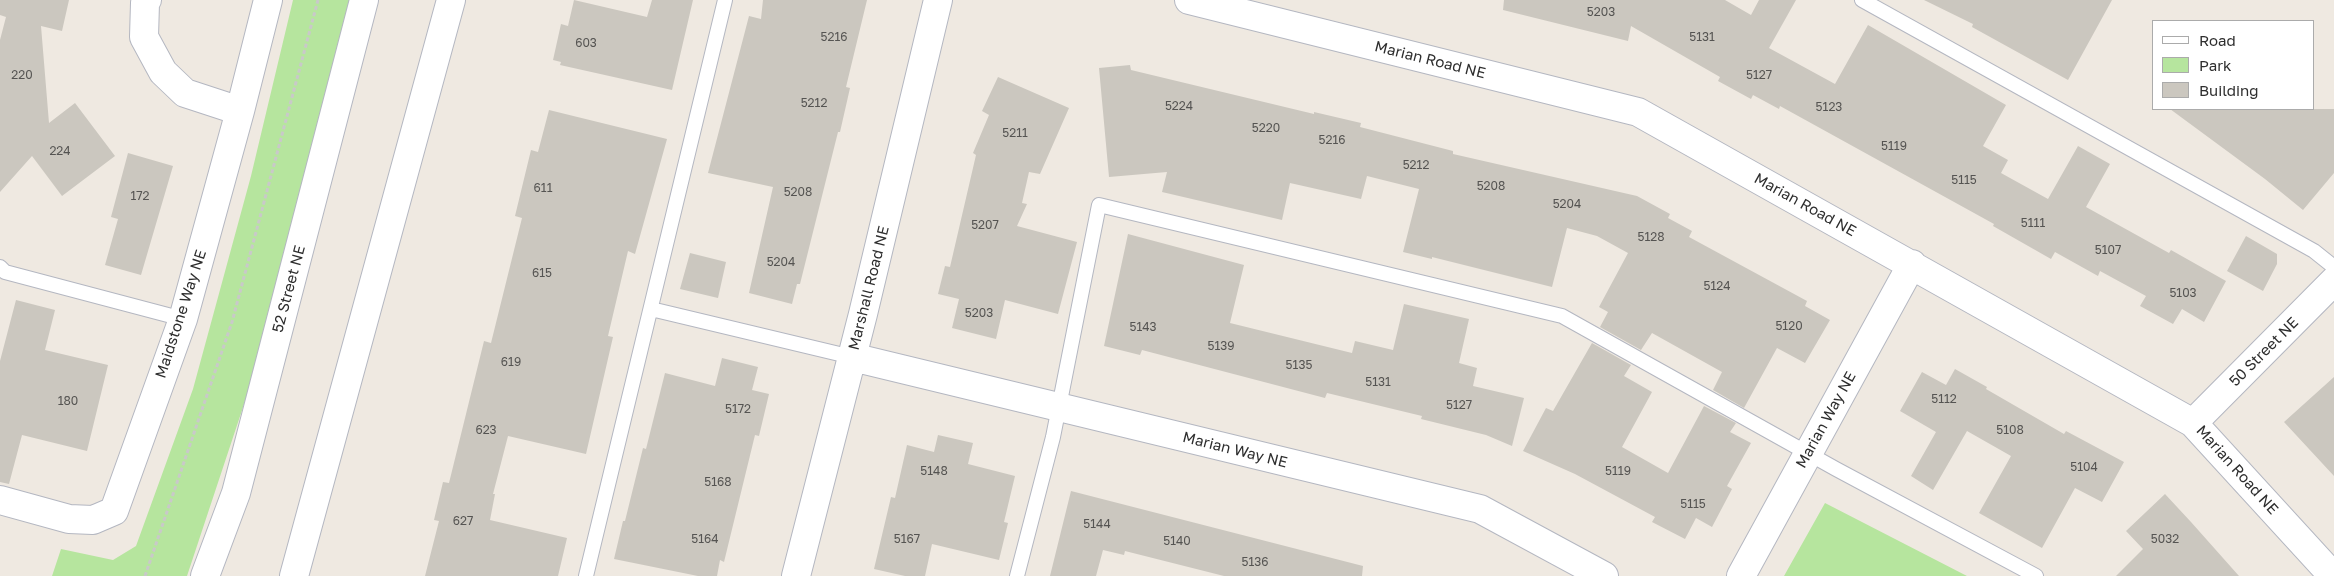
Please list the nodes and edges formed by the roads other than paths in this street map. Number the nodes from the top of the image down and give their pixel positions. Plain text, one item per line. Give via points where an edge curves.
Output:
1 (148, 0) edge
2 (268, 0) edge
3 (364, 0) edge
4 (451, 0) edge
5 (725, 0) edge
6 (938, 0) edge
7 (1189, 0) edge
8 (1862, 0) edge
9 (240, 111) junction
10 (1912, 264) junction
11 (0, 267) edge
12 (2334, 268) edge
13 (2334, 281) edge
14 (650, 309) junction
15 (183, 319) junction
16 (852, 357) junction
17 (1058, 407) junction
18 (2193, 422) junction
19 (1808, 453) junction
20 (0, 500) edge
21 (205, 576) edge
22 (294, 576) edge
23 (586, 576) edge
24 (796, 576) edge
25 (1017, 576) edge
26 (1604, 576) edge
27 (1741, 576) edge
28 (2036, 576) edge
29 (2333, 576) edge

1 - 9 street via 145,4 144,37 162,72 185,93
2 - 9 street, Maidstone Way NE
3 - 21 street, 52 Street NE via 236,493
4 - 22 street
5 - 14 lane
6 - 16 street, Marshall Road NE
7 - 10 street, Marian Road NE via 1638,112
8 - 12 lane via 2314,251
9 - 15 street, Maidstone Way NE
10 - 18 street, Marian Road NE
10 - 19 street, Marian Way NE
11 - 15 lane via 5,272
13 - 18 street, 50 Street NE
14 - 16 lane
14 - 23 lane
15 - 20 street, Maidstone Way NE via 114,511 93,520 69,519
16 - 17 street, Marian Way NE
16 - 24 street, Marshall Road NE
17 - 19 lane via 1099,206 1562,316
17 - 25 lane
17 - 26 street, Marian Way NE via 1480,509
18 - 29 street, Marian Road NE
19 - 27 street, Marian Way NE
19 - 28 lane

